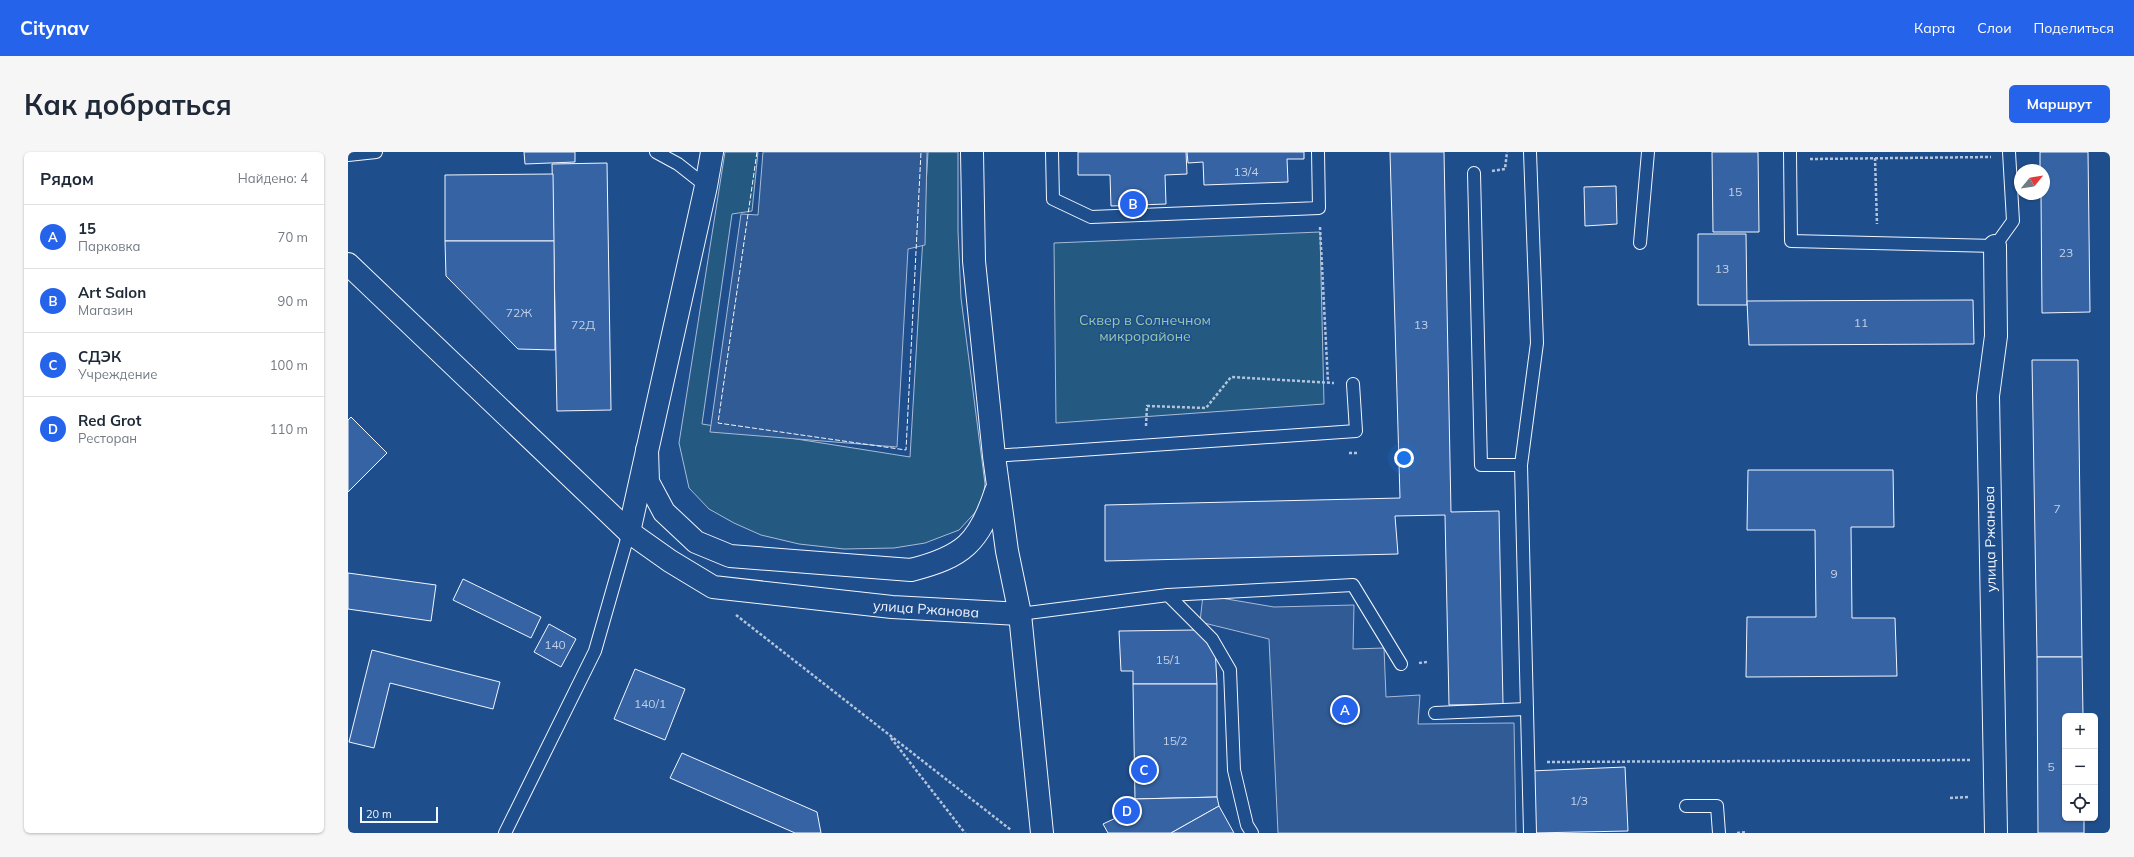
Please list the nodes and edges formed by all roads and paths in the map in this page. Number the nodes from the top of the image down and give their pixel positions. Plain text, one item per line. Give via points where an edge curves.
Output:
1 (376, 152) edge
2 (656, 152) edge
3 (712, 152) edge
4 (972, 152) edge
5 (1052, 152) edge
6 (1318, 152) edge
7 (1507, 152) edge
8 (1530, 152) edge
9 (1648, 152) edge
10 (2009, 154) edge
11 (348, 155) edge
12 (1790, 156) edge
13 (1875, 158) junction
14 (1505, 169) dead end
15 (1474, 173) dead end
16 (706, 186) junction
17 (1320, 232) dead end
18 (1640, 243) dead end
19 (1877, 243) junction
20 (1996, 246) junction
21 (348, 264) edge
22 (1328, 382) junction
23 (1353, 384) joint
24 (1145, 446) junction
25 (647, 450) junction
26 (994, 456) junction
27 (1521, 465) junction
28 (998, 484) junction
29 (629, 532) junction
30 (1168, 595) junction
31 (732, 612) dead end
32 (1020, 614) junction
33 (1401, 664) dead end
34 (1527, 709) junction
35 (1435, 713) dead end
36 (888, 734) junction
37 (1994, 760) junction
38 (1528, 762) junction
39 (1970, 796) dead end
40 (1950, 798) dead end
41 (1686, 806) dead end
42 (1011, 830) dead end
43 (1747, 832) edge
44 (505, 833) edge
45 (965, 833) edge
46 (1042, 833) edge
47 (1252, 833) edge
48 (1530, 833) edge
49 (1719, 833) edge
50 (1737, 833) edge
51 (1996, 833) edge

1 - 11 lane
2 - 16 lane via 678,164
3 - 16 street
4 - 26 street via 974,261
5 - 6 lane via 1053,199 1091,217 1319,208
7 - 14 path
8 - 27 lane via 1537,343
9 - 18 lane
10 - 13 path
10 - 20 lane via 2013,221
12 - 13 path
12 - 19 lane via 1791,241
13 - 19 path
15 - 27 lane via 1481,465
16 - 25 street
17 - 22 path
19 - 20 lane
20 - 37 street, улица Ржанова via 1996,336 1988,396
21 - 29 street, улица Ржанова
22 - 23 path
22 - 24 path via 1231,377 1206,408 1147,406
23 - 24 lane via 1356,431
24 - 26 lane
25 - 28 street via 648,482 664,512 696,542 730,556 910,570 940,563 971,541 987,519
25 - 29 street
26 - 28 street
27 - 34 lane
28 - 32 street via 1007,551
29 - 32 street, улица Ржанова via 713,587 892,608
29 - 44 lane via 595,651
30 - 32 lane
30 - 33 lane via 1353,585
30 - 47 lane via 1212,639 1230,670 1234,770 1247,825
31 - 36 path
32 - 46 street
34 - 35 lane
34 - 38 lane
36 - 42 path
36 - 45 path
37 - 38 path
37 - 51 street, улица Ржанова
38 - 48 lane
39 - 40 path
41 - 49 lane via 1717,806
43 - 50 path

